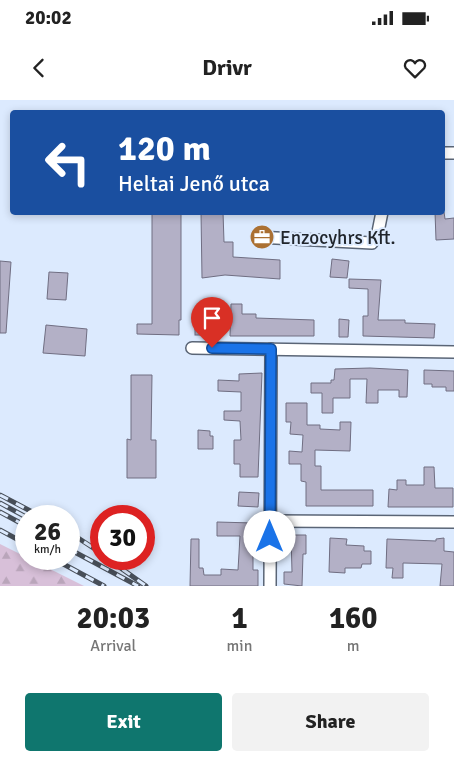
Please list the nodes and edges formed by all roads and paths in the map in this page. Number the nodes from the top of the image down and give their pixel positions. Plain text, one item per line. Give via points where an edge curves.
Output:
1 (381, 215) edge
2 (257, 237) dead end
3 (192, 348) dead end
4 (271, 349) junction
5 (454, 352) edge
6 (270, 521) junction
7 (454, 522) edge
8 (270, 586) edge

1 - 2 street via 372,243
3 - 4 street
4 - 5 street
4 - 6 street
6 - 7 street
6 - 8 street

